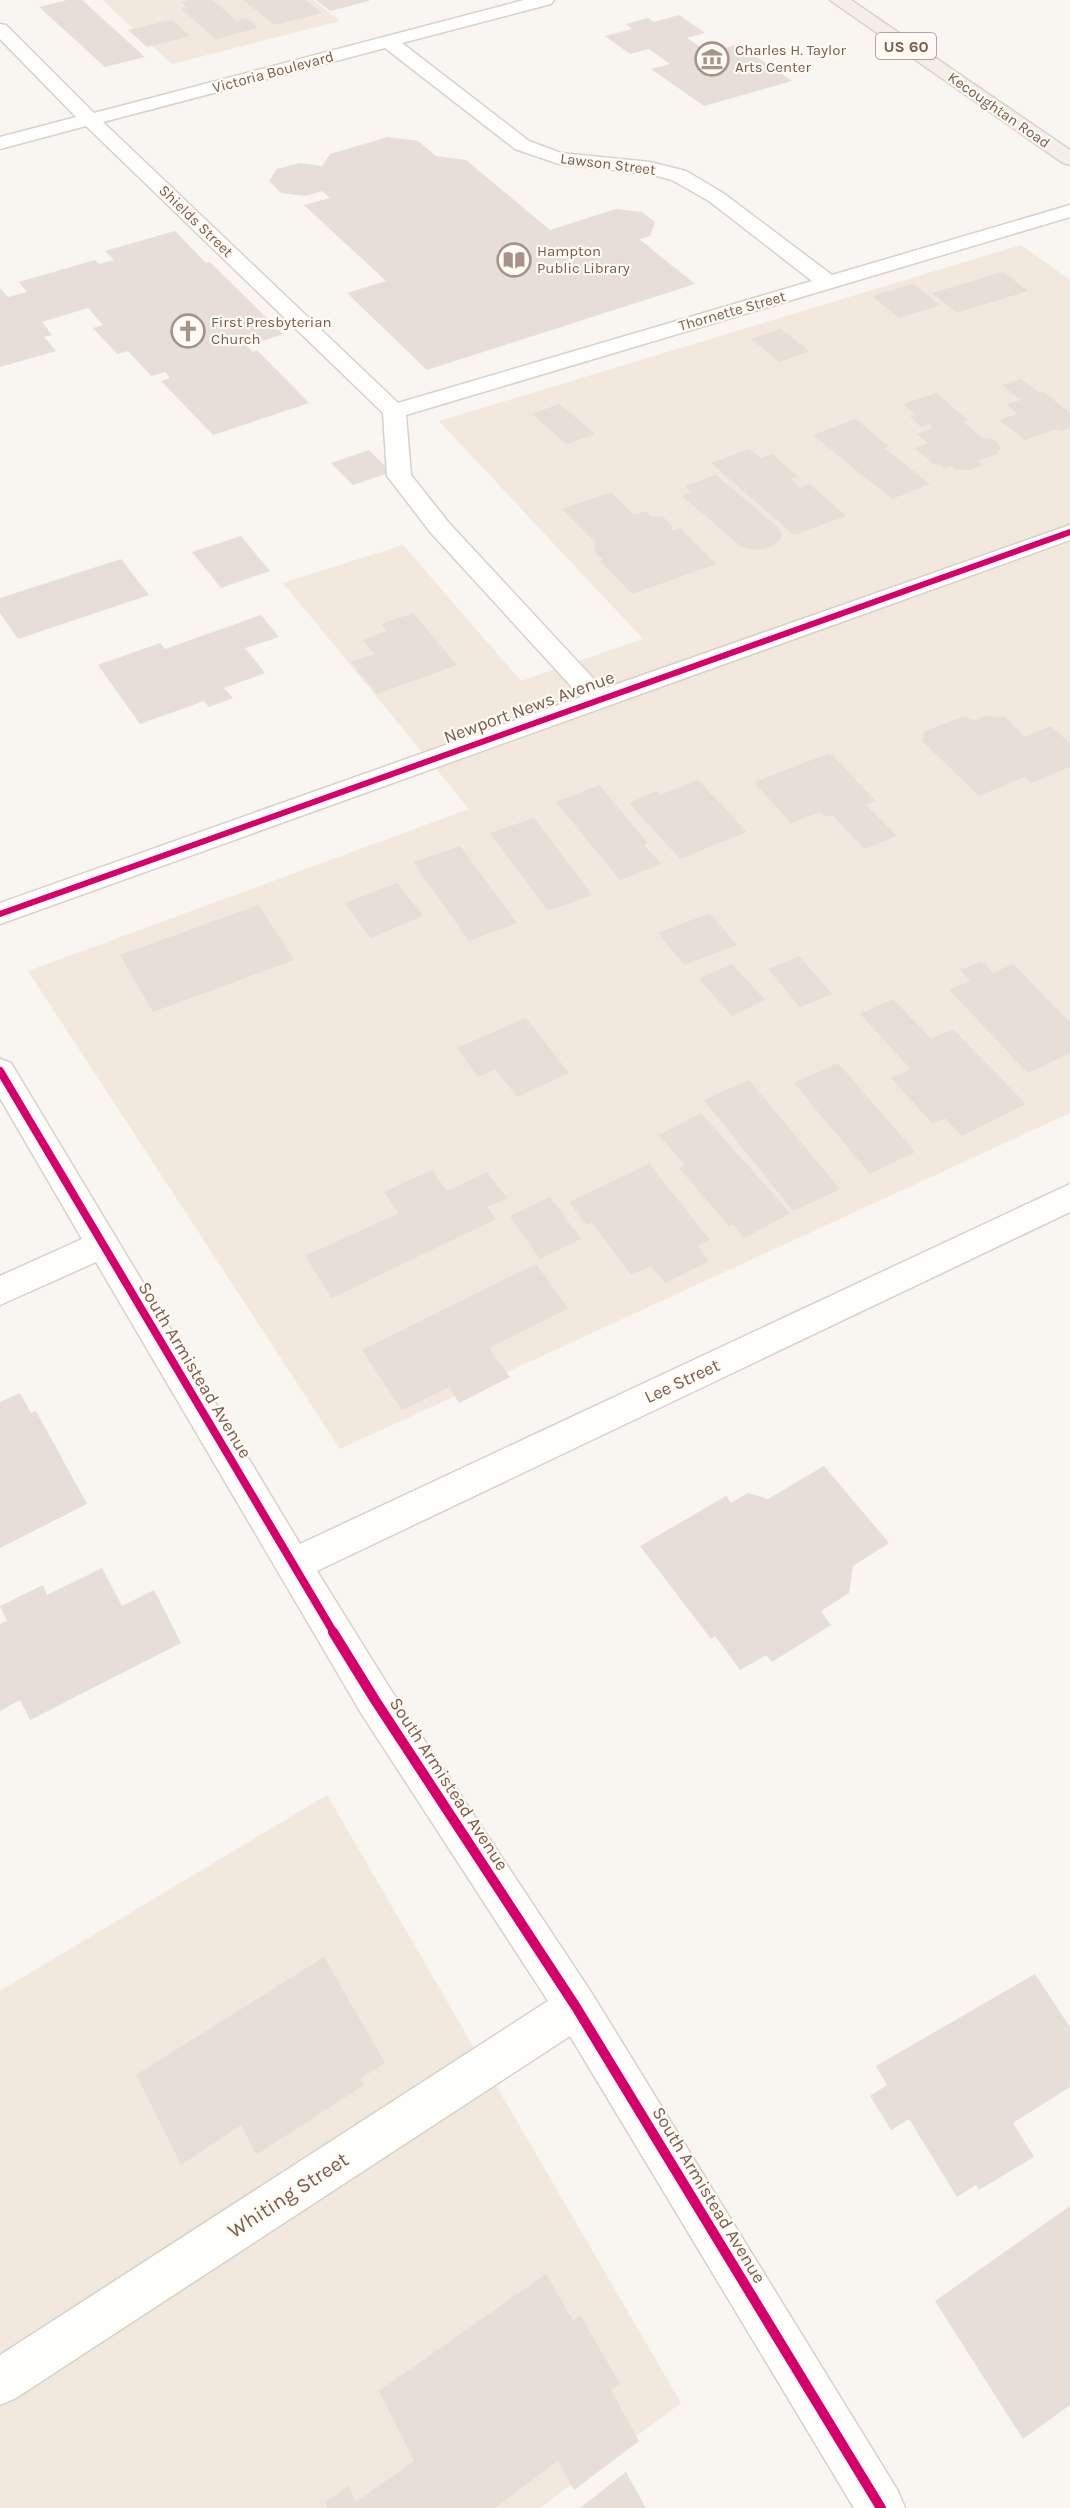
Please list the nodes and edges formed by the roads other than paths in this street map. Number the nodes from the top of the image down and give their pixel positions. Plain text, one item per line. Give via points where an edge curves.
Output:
1 (545, 0) edge
2 (839, 0) edge
3 (0, 28) edge
4 (389, 42) junction
5 (90, 120) junction
6 (0, 143) edge
7 (1070, 159) edge
8 (1070, 211) edge
9 (829, 283) junction
10 (394, 411) junction
11 (1070, 532) edge
12 (597, 699) junction
13 (0, 914) edge
14 (0, 1071) edge
15 (1070, 1197) edge
16 (103, 1244) junction
17 (0, 1291) edge
18 (293, 1565) junction
19 (576, 2007) junction
20 (0, 2382) edge
21 (881, 2508) edge

1 - 4 street, Victoria Boulevard
2 - 7 main road, Kecoughtan Road / US 60
3 - 5 street, Shields Street
4 - 5 street, Victoria Boulevard
4 - 9 street, Lawson Street via 522,145 570,162 653,168 682,176 714,195
5 - 6 street, Victoria Boulevard
5 - 10 street, Shields Street
8 - 9 street, Thornette Street
9 - 10 street, Thornette Street
10 - 12 street via 399,476 440,528
11 - 12 street, Newport News Avenue
12 - 13 street, Newport News Avenue
14 - 16 street, South Armistead Avenue
15 - 18 street, Lee Street
16 - 17 street
16 - 18 street, South Armistead Avenue
18 - 19 street, South Armistead Avenue via 375,1700
19 - 20 street, Whiting Street
19 - 21 street, South Armistead Avenue

